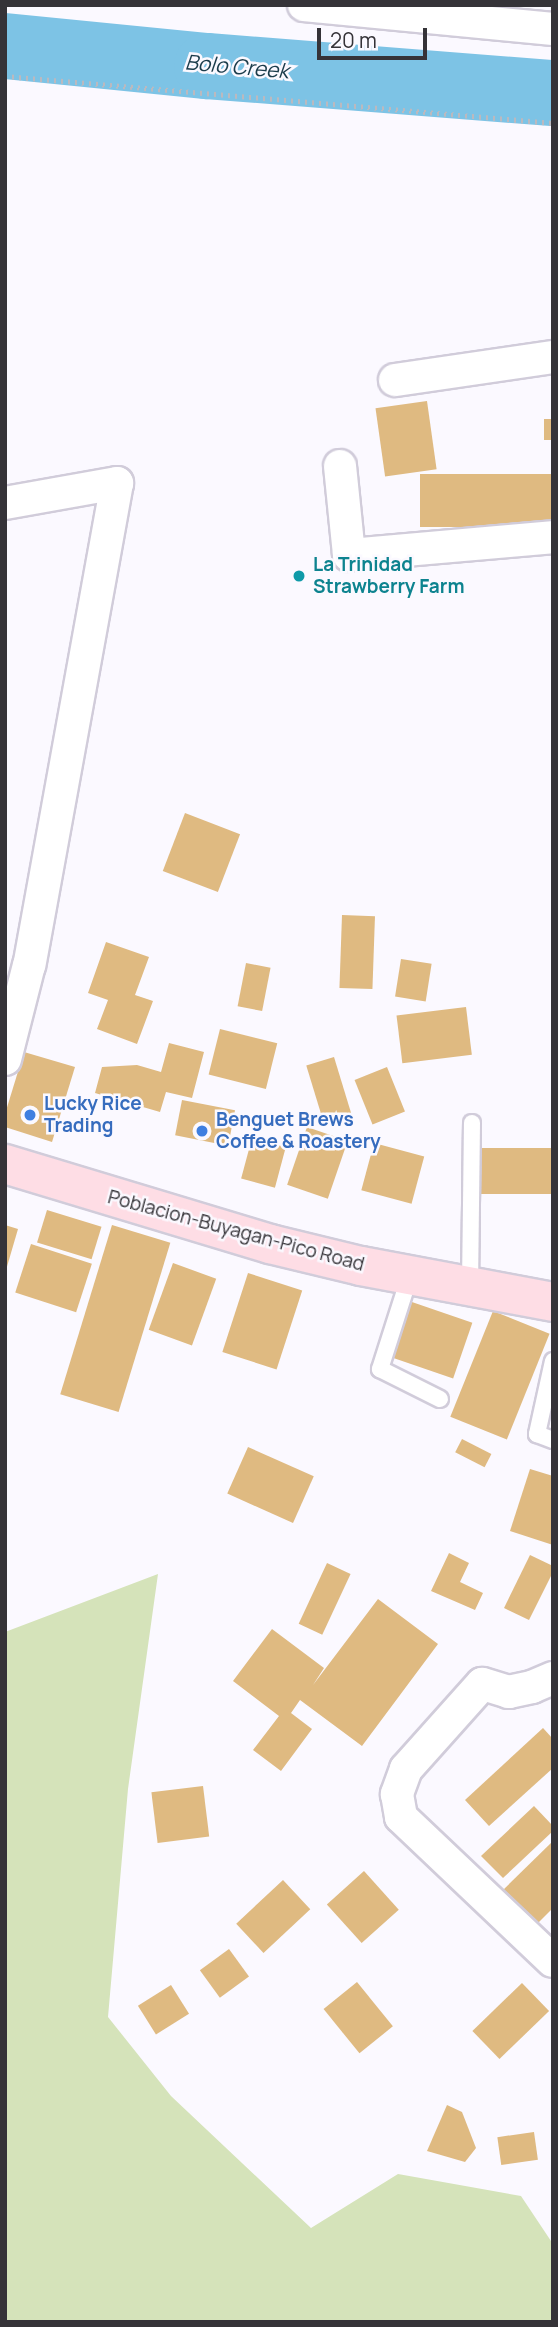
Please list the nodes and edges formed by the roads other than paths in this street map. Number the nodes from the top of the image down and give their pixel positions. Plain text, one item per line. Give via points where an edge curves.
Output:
1 (304, 5) edge
2 (553, 29) edge
3 (553, 357) edge
4 (395, 380) dead end
5 (340, 466) dead end
6 (5, 503) edge
7 (553, 537) edge
8 (17, 961) edge
9 (5, 1059) edge
10 (472, 1123) dead end
11 (5, 1164) edge
12 (410, 1275) junction
13 (470, 1286) junction
14 (553, 1302) edge
15 (553, 1361) edge
16 (440, 1399) dead end
17 (553, 1440) edge
18 (553, 1678) edge
19 (509, 1692) junction
20 (553, 1705) edge
21 (553, 1961) edge

1 - 2 street
3 - 4 street
5 - 7 street via 349,555
6 - 8 street via 117,483
8 - 9 street
10 - 13 lane
11 - 12 main road, Poblacion-Buyagan-Pico Road via 271,1244
12 - 13 main road, Poblacion-Buyagan-Pico Road
12 - 16 lane via 380,1369
13 - 14 main road, Poblacion-Buyagan-Pico Road
15 - 17 lane via 537,1434
18 - 19 street
19 - 20 street
19 - 21 street via 482,1684 406,1769 397,1794 401,1817

